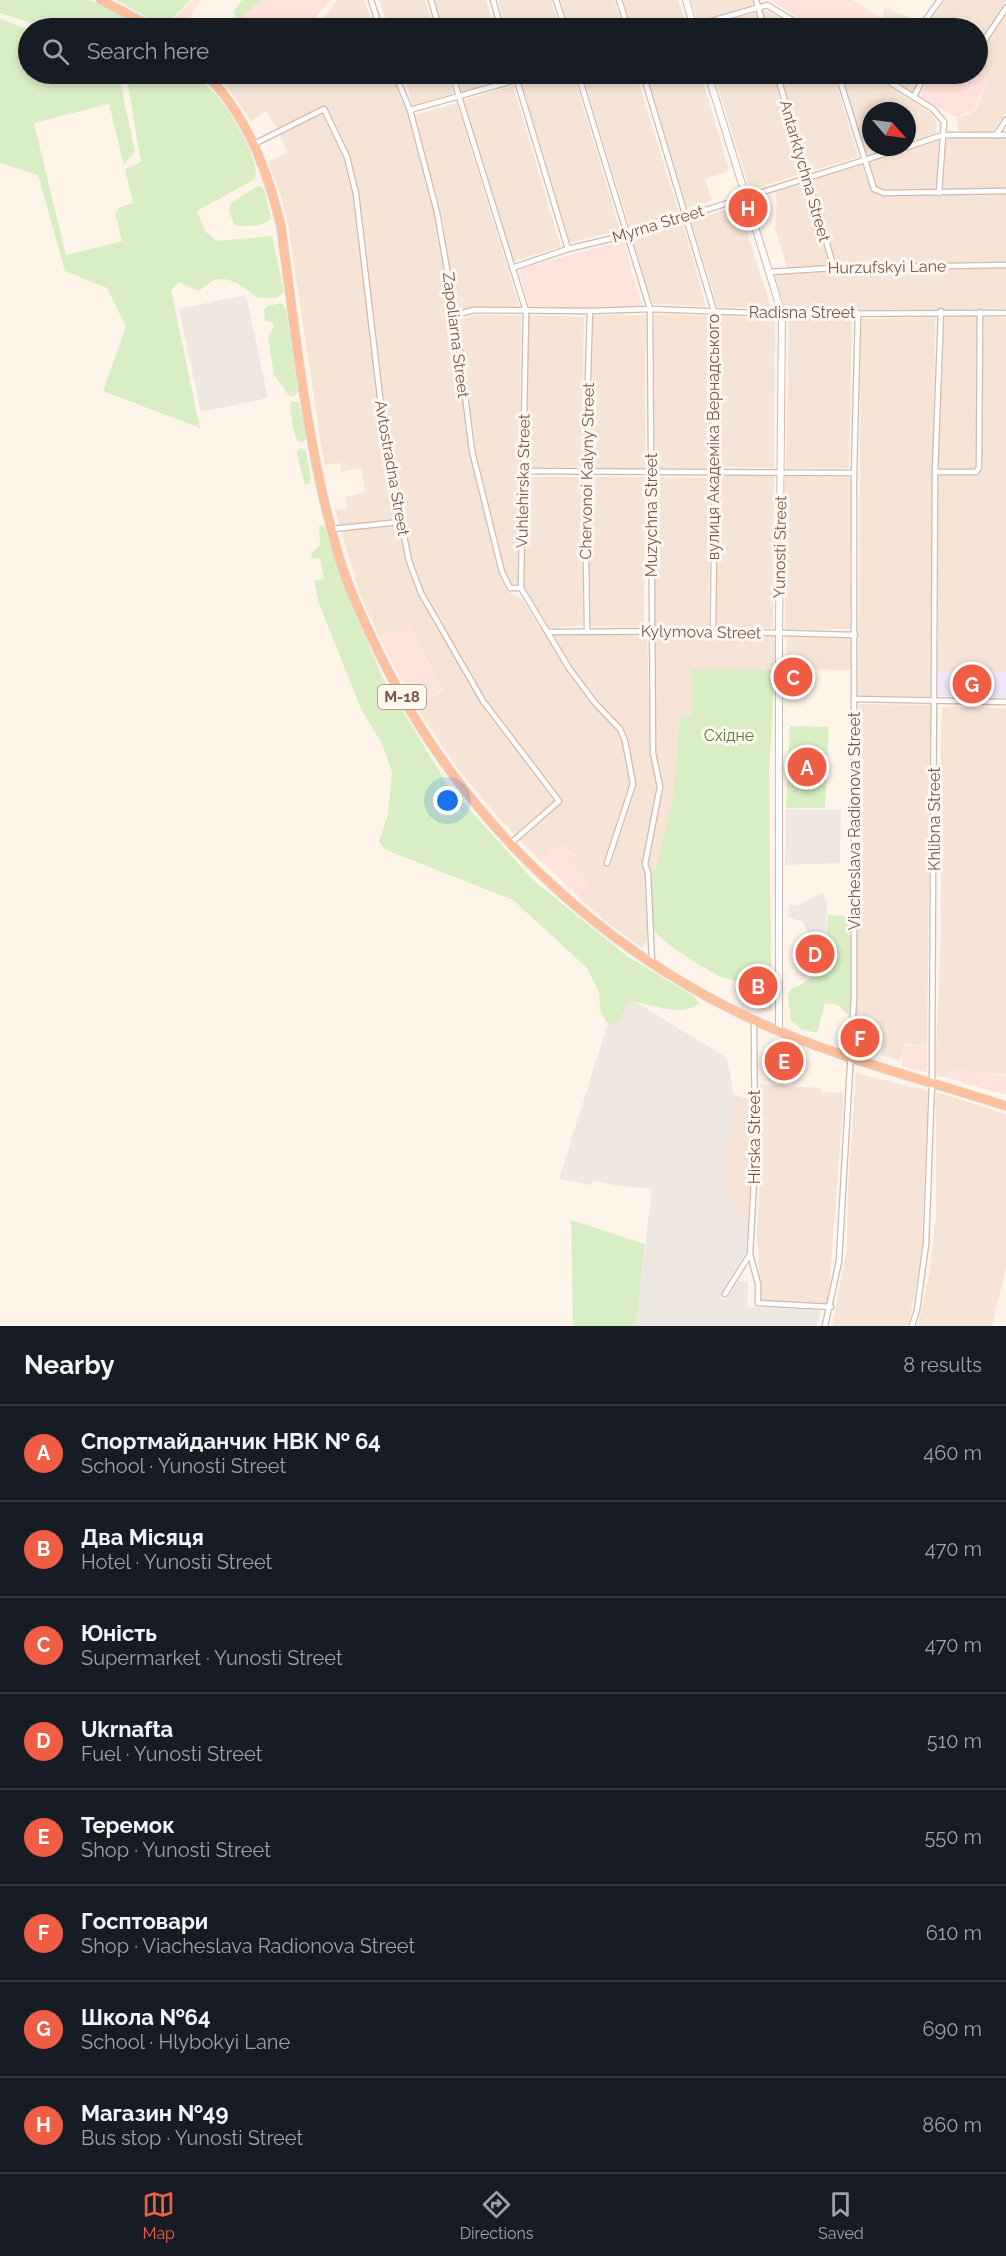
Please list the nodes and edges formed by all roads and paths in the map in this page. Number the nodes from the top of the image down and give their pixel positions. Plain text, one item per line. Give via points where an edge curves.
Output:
1 (101, 0) edge
2 (371, 0) edge
3 (431, 0) edge
4 (493, 0) edge
5 (556, 0) edge
6 (619, 0) edge
7 (686, 0) edge
8 (756, 0) edge
9 (940, 0) edge
10 (758, 7) junction
11 (1006, 8) edge
12 (135, 18) edge
13 (377, 18) edge
14 (436, 18) edge
15 (498, 18) edge
16 (562, 18) edge
17 (625, 18) edge
18 (689, 18) edge
19 (723, 18) edge
20 (761, 18) edge
21 (788, 18) edge
22 (927, 18) edge
23 (988, 35) edge
24 (215, 84) edge
25 (398, 84) edge
26 (455, 84) edge
27 (493, 84) edge
28 (518, 84) edge
29 (581, 84) edge
30 (646, 84) edge
31 (711, 84) edge
32 (780, 84) edge
33 (841, 84) edge
34 (894, 84) edge
35 (920, 84) edge
36 (459, 96) junction
37 (914, 96) junction
38 (410, 110) junction
39 (1006, 120) edge
40 (943, 135) junction
41 (996, 135) junction
42 (1006, 135) edge
43 (254, 144) junction
44 (916, 144) edge
45 (877, 156) edge
46 (864, 160) junction
47 (806, 178) junction
48 (1006, 191) edge
49 (939, 193) junction
50 (745, 196) junction
51 (685, 216) junction
52 (626, 235) junction
53 (568, 249) junction
54 (1006, 265) edge
55 (512, 268) junction
56 (834, 268) junction
57 (768, 272) junction
58 (650, 309) junction
59 (526, 311) junction
60 (590, 311) junction
61 (714, 311) junction
62 (940, 312) junction
63 (980, 312) junction
64 (858, 313) junction
65 (1006, 313) edge
66 (782, 314) junction
67 (455, 315) junction
68 (522, 471) junction
69 (585, 471) junction
70 (651, 471) junction
71 (716, 471) junction
72 (780, 471) junction
73 (935, 472) junction
74 (854, 473) junction
75 (400, 522) junction
76 (332, 530) junction
77 (521, 588) junction
78 (651, 630) junction
79 (587, 631) junction
80 (713, 631) junction
81 (548, 632) junction
82 (778, 633) junction
83 (855, 635) junction
84 (855, 699) junction
85 (935, 701) junction
86 (1006, 702) edge
87 (509, 844) junction
88 (606, 863) dead end
89 (651, 963) junction
90 (754, 1021) junction
91 (779, 1032) junction
92 (850, 1057) junction
93 (932, 1082) junction
94 (1006, 1106) edge
95 (750, 1254) junction
96 (725, 1294) dead end
97 (831, 1306) junction
98 (825, 1326) edge
99 (912, 1326) edge

1 - 12 highway
2 - 13 street
3 - 14 street
4 - 15 street
5 - 16 street
6 - 17 street
7 - 18 street
8 - 10 street
9 - 22 street
10 - 19 street
10 - 20 street
10 - 21 street via 767,5
11 - 23 street
24 - 43 highway, М-18
25 - 38 street, Zapoliarna Street
26 - 36 street, Vuhlehirska Street
27 - 36 street
28 - 53 street
29 - 52 street, Muzychna Street
30 - 51 street, вулиця Академіка Вернадського
31 - 50 street, Yunosti Street
32 - 47 street, Antarktychna Street
33 - 46 street
34 - 37 street
35 - 37 street
36 - 38 street
36 - 55 street, Vuhlehirska Street
37 - 40 street via 939,115 944,122
38 - 67 street, Zapoliarna Street via 437,212
39 - 41 street
40 - 41 street, Myrna Street
40 - 44 street, Myrna Street
40 - 49 street
41 - 42 street, Myrna Street
43 - 75 street, Avtostradna Street via 324,109 347,157 356,194 385,439
43 - 76 highway, М-18 via 281,226 304,395 320,488
45 - 46 street, Myrna Street
46 - 47 street, Myrna Street
46 - 49 street via 874,189 884,193
47 - 50 street, Myrna Street
47 - 56 street, Antarktychna Street
48 - 49 street
50 - 51 street, Myrna Street
50 - 57 street, Yunosti Street
51 - 52 street, Myrna Street
51 - 61 street, вулиця Академіка Вернадського
52 - 53 street, Myrna Street
52 - 58 street, Muzychna Street
53 - 55 street, Myrna Street
54 - 56 street, Hurzufskyi Lane
55 - 59 street, Vuhlehirska Street
56 - 57 street, Hurzufskyi Lane
57 - 66 street, Yunosti Street
58 - 60 street, Radisna Street
58 - 61 street, Radisna Street
58 - 70 street, Muzychna Street
59 - 60 street, Radisna Street
59 - 67 street, Radisna Street via 474,310
59 - 68 street, Vuhlehirska Street
60 - 69 street, Chervonoi Kalyny Street
61 - 66 street, Radisna Street
61 - 71 street, вулиця Академіка Вернадського
62 - 63 street, Radisna Street
62 - 64 street, Radisna Street
62 - 73 street, Khlibna Street
63 - 65 street, Radisna Street
63 - 73 street via 979,468 976,472
64 - 66 street, Radisna Street
64 - 74 street, Viacheslava Radionova Street
66 - 72 street, Yunosti Street
67 - 77 street, Zapoliarna Street via 472,451 502,572 510,588
68 - 69 street
68 - 77 street, Vuhlehirska Street
69 - 70 street
69 - 79 street, Chervonoi Kalyny Street
70 - 71 street
70 - 78 street, Muzychna Street
71 - 72 street
71 - 80 street, вулиця Академіка Вернадського
72 - 74 street
72 - 82 street, Yunosti Street
73 - 85 street, Khlibna Street
74 - 83 street, Viacheslava Radionova Street
75 - 76 street
75 - 87 street, Avtostradna Street via 409,561 436,620 483,701 559,801
76 - 87 highway, М-18 via 354,597 415,720 449,771
77 - 81 street
78 - 79 street, Kylymova Street
78 - 80 street, Kylymova Street
78 - 89 street, Muzychna Street via 653,753 660,787 645,864
79 - 81 street, Kylymova Street
80 - 82 street, Kylymova Street
81 - 88 street via 569,668 620,729 625,741 633,784
82 - 83 street, Kylymova Street
82 - 91 street, Yunosti Street
83 - 84 street, Viacheslava Radionova Street
84 - 85 street
84 - 92 street, Viacheslava Radionova Street via 854,997
85 - 86 street
85 - 93 street, Khlibna Street
87 - 89 highway, М-18 via 602,928
89 - 90 highway, М-18
90 - 91 highway, М-18
90 - 95 street, Hirska Street via 755,1162
91 - 92 highway, М-18
92 - 93 highway, М-18
92 - 97 street, Viacheslava Radionova Street via 839,1261
93 - 94 highway, М-18
93 - 99 street, Khlibna Street via 926,1244
95 - 96 street, Hirska Street
95 - 97 street, Hirska Street via 758,1284 758,1303
97 - 98 street, Viacheslava Radionova Street

